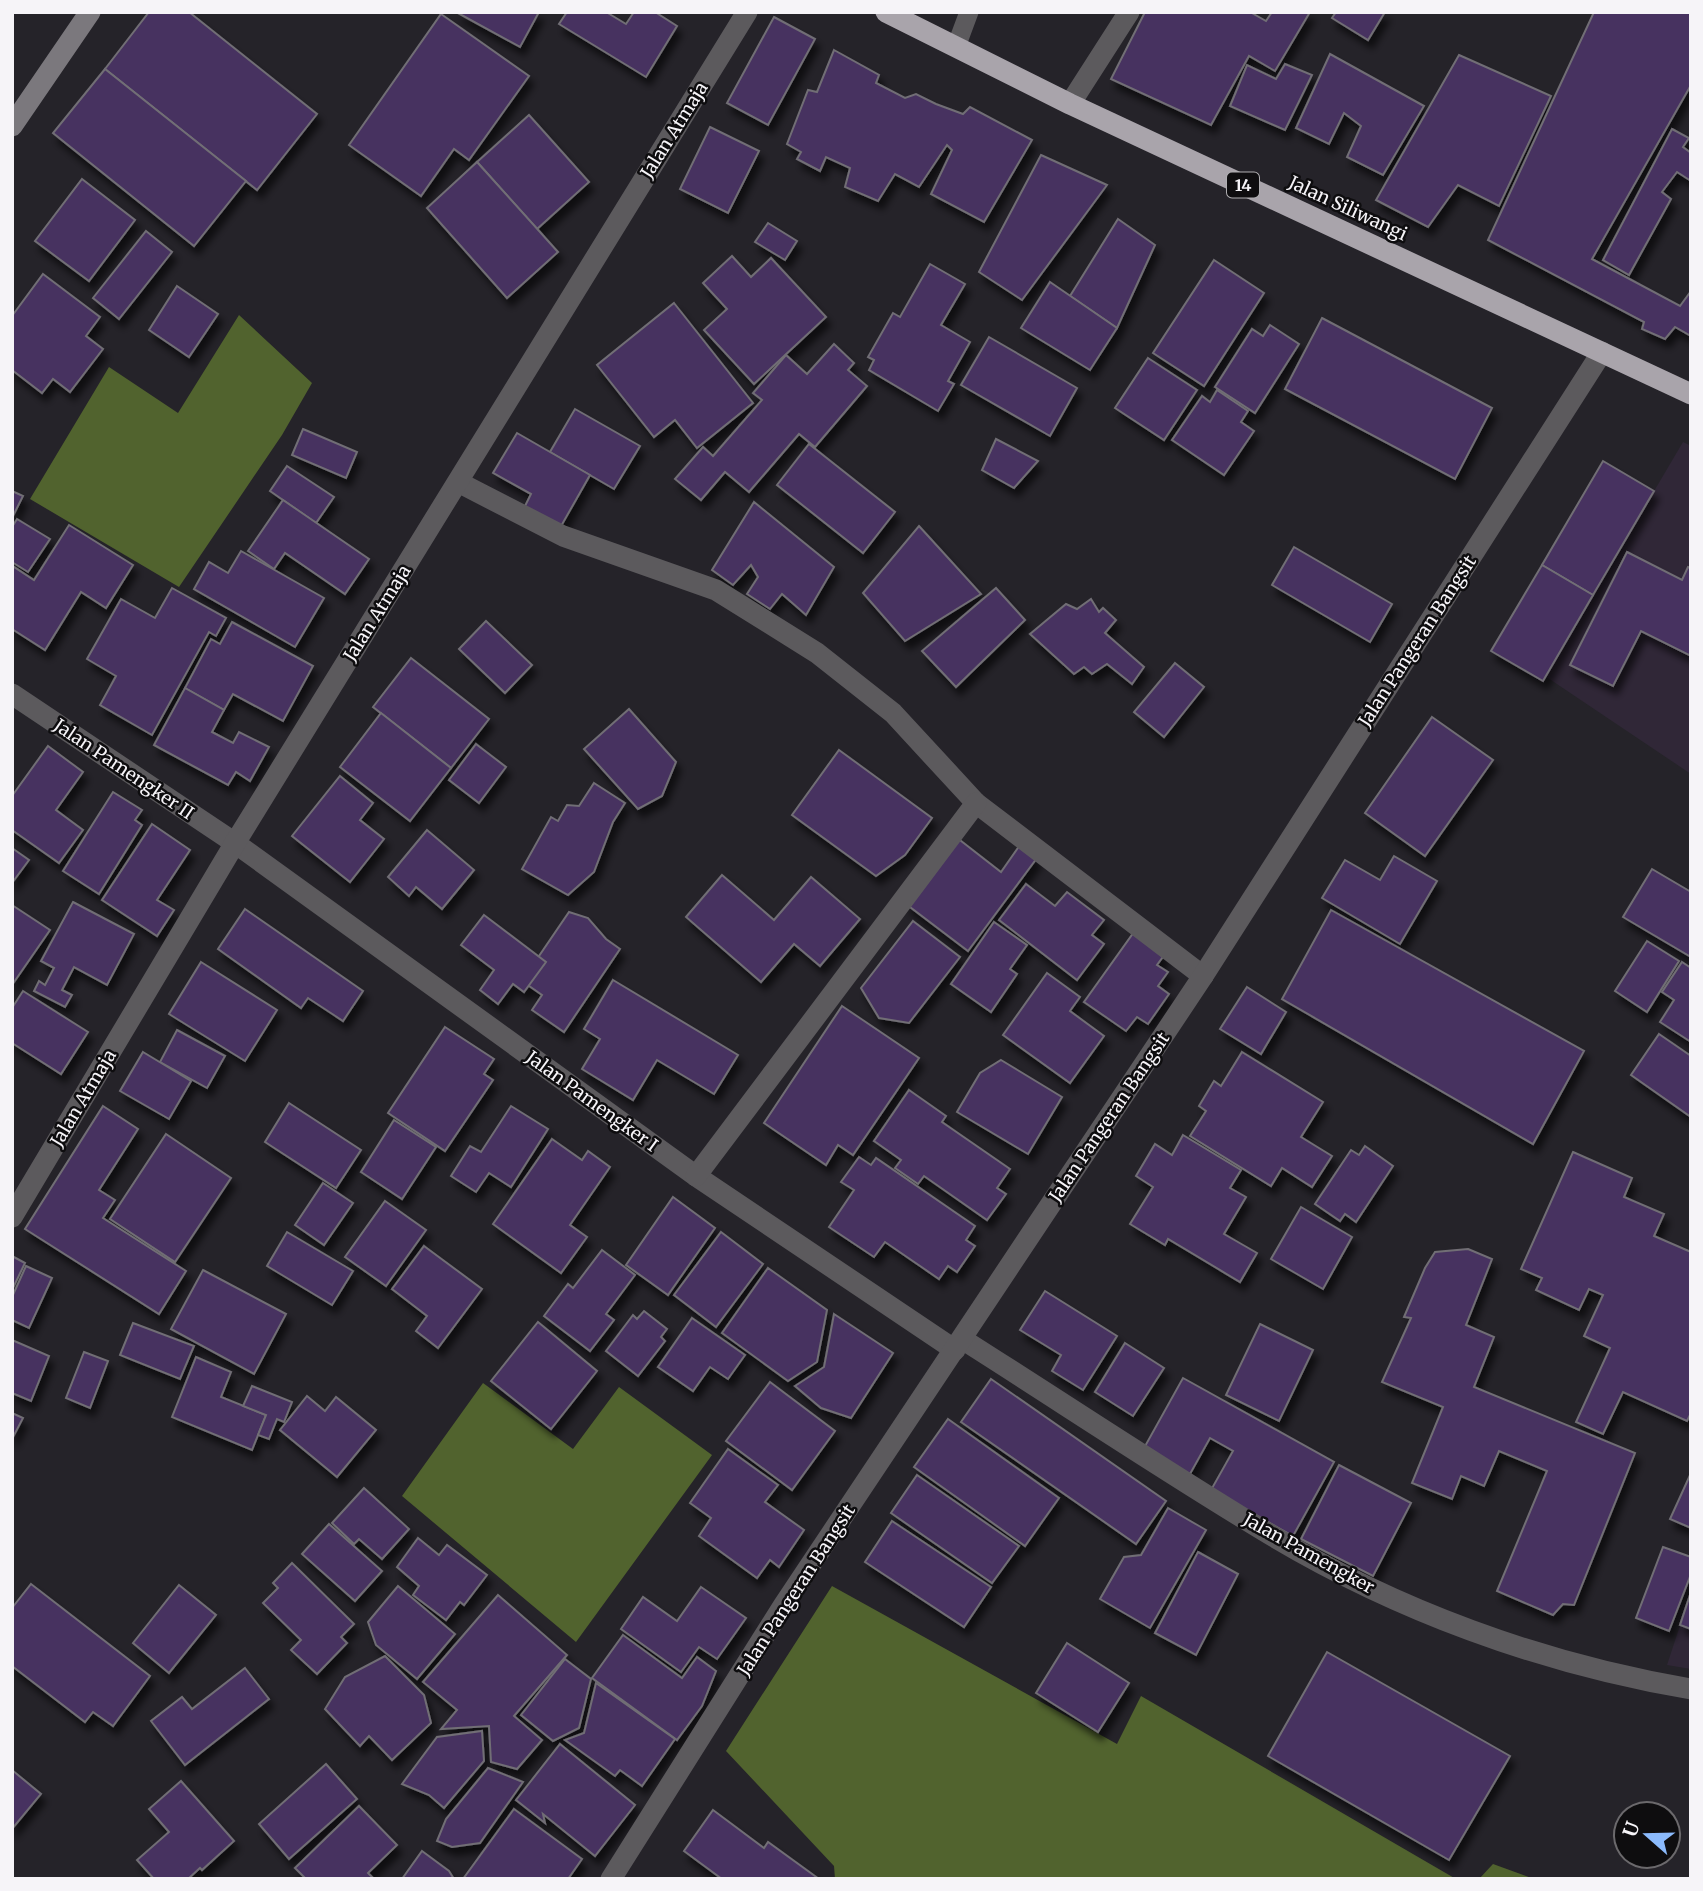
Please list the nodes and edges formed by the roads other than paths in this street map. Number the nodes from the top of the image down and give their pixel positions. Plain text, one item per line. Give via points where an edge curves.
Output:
1 (90, 12) edge
2 (747, 12) edge
3 (886, 12) edge
4 (969, 12) edge
5 (1129, 12) edge
6 (956, 47) junction
7 (1070, 104) junction
8 (12, 126) edge
9 (1602, 352) junction
10 (1691, 394) edge
11 (458, 482) junction
12 (12, 694) edge
13 (976, 803) junction
14 (235, 844) junction
15 (1203, 975) junction
16 (696, 1176) junction
17 (12, 1217) edge
18 (958, 1344) junction
19 (1691, 1689) edge
20 (611, 1879) edge

1 - 8 main road
2 - 11 street, Jalan Atmaja
3 - 6 highway, Jalan Siliwangi / 14
4 - 6 lane
5 - 7 street
6 - 7 highway, Jalan Siliwangi / 14
7 - 9 highway, Jalan Siliwangi / 14
9 - 10 highway, 14
9 - 15 street, Jalan Pangeran Bangsit
11 - 13 street via 563,536 716,590 817,653 893,713
11 - 14 street, Jalan Atmaja
12 - 14 street, Jalan Pamengker II
13 - 15 street
13 - 16 street
14 - 16 street, Jalan Pamengker I
14 - 17 street, Jalan Atmaja
15 - 18 street, Jalan Pangeran Bangsit
16 - 18 street, Jalan Pamengker I
18 - 19 street, Jalan Pamengker via 1267,1533 1387,1595 1549,1657
18 - 20 street, Jalan Pangeran Bangsit via 783,1606

